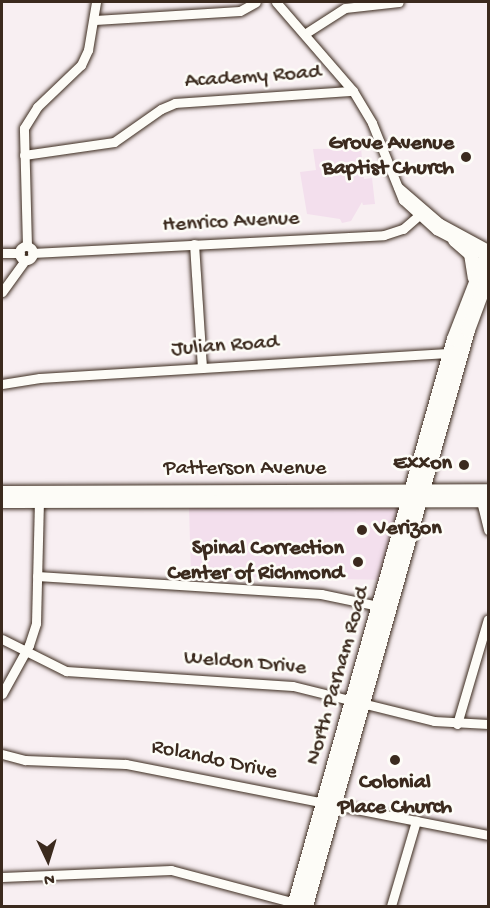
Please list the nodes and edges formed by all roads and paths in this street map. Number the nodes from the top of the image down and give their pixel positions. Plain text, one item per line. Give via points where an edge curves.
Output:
1 (96, 2) edge
2 (256, 2) edge
3 (276, 2) edge
4 (399, 2) edge
5 (94, 20) junction
6 (306, 33) junction
7 (353, 91) junction
8 (24, 155) junction
9 (421, 214) junction
10 (455, 240) junction
11 (194, 244) junction
12 (2, 253) edge
13 (26, 253) junction
14 (488, 253) edge
15 (482, 278) edge
16 (2, 292) edge
17 (457, 351) junction
18 (202, 368) junction
19 (2, 384) edge
20 (489, 490) edge
21 (2, 492) edge
22 (39, 496) junction
23 (418, 496) junction
24 (485, 501) edge
25 (2, 502) edge
26 (489, 530) edge
27 (37, 576) junction
28 (386, 608) junction
29 (489, 619) edge
30 (2, 639) edge
31 (25, 653) junction
32 (2, 694) edge
33 (359, 700) junction
34 (457, 724) junction
35 (489, 724) edge
36 (2, 754) edge
37 (329, 805) junction
38 (416, 821) junction
39 (489, 835) edge
40 (2, 877) edge
41 (298, 905) edge
42 (391, 906) edge

1 - 5 street
2 - 5 street via 240,11
3 - 6 street
4 - 6 street via 345,8
5 - 8 street via 88,50 77,72 30,117 23,136
6 - 7 street
7 - 8 street, Academy Road via 175,103 160,109 114,142
7 - 9 street via 403,200
8 - 13 street
9 - 10 street
9 - 11 street, Henrico Avenue via 403,229 384,235
9 - 14 street
10 - 14 street
10 - 15 highway via 471,254
11 - 13 street, Henrico Avenue
11 - 18 street
12 - 13 street, Henrico Avenue
13 - 16 street
14 - 15 highway, North Parham Road
15 - 17 highway, North Parham Road
15 - 17 highway, North Parham Road via 460,320
17 - 18 street, Julian Road
17 - 23 highway, North Parham Road
18 - 19 street, Julian Road
20 - 23 main road, Patterson Avenue
21 - 22 main road, Patterson Avenue
22 - 23 main road, Patterson Avenue
22 - 25 main road, Patterson Avenue
22 - 27 street
23 - 24 main road, Patterson Avenue
23 - 28 highway, North Parham Road
24 - 26 street
27 - 28 street via 321,594
27 - 31 street via 36,622
28 - 33 highway, North Parham Road
29 - 34 street
30 - 31 street, Weldon Drive
31 - 32 street
31 - 33 street, Weldon Drive via 66,671 293,686
33 - 34 street, Weldon Drive
33 - 37 highway, North Parham Road
34 - 35 street, Weldon Drive
36 - 37 street, Rolando Drive via 25,760 126,764
37 - 38 street, Rolando Drive
37 - 41 highway, North Parham Road
38 - 39 street, Rolando Drive
38 - 42 street
40 - 41 street via 171,870

